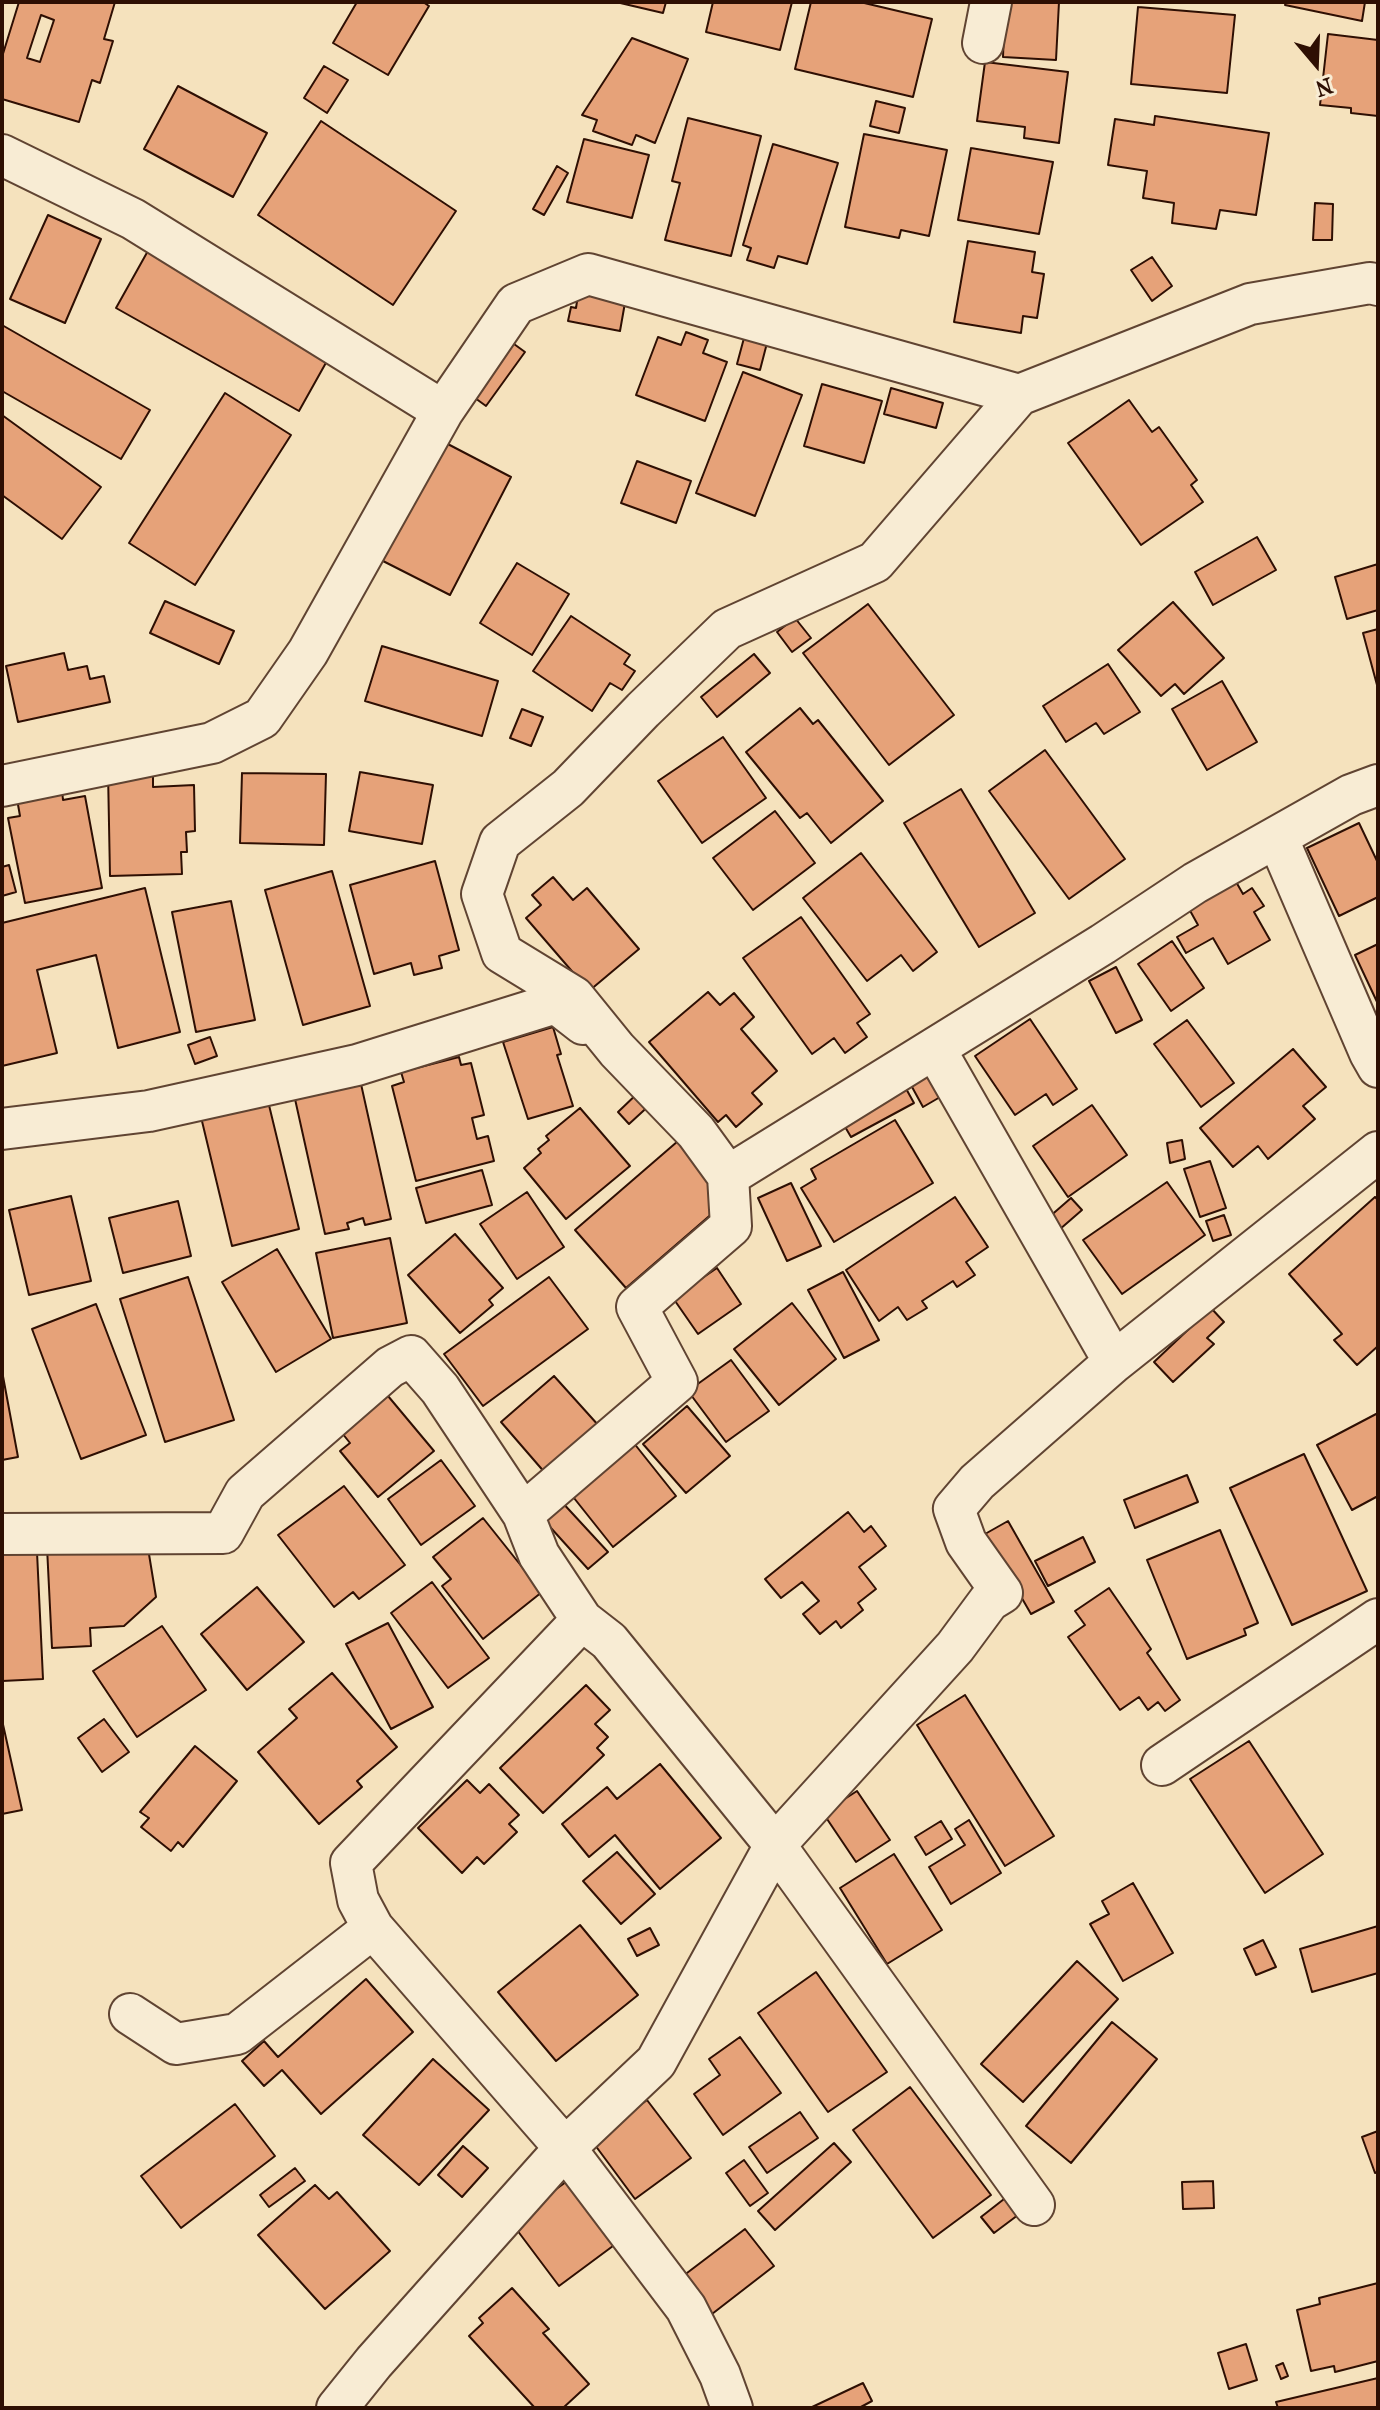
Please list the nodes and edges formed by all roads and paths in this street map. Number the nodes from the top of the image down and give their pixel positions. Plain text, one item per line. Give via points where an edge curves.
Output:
1 (991, 2) edge
2 (983, 43) dead end
3 (2, 155) edge
4 (1378, 285) edge
5 (1019, 395) junction
6 (443, 411) junction
7 (1378, 785) edge
8 (2, 786) edge
9 (1277, 837) junction
10 (935, 1049) junction
11 (617, 1050) junction
12 (1378, 1067) edge
13 (2, 1129) edge
14 (1378, 1152) edge
15 (728, 1176) junction
16 (1114, 1362) junction
17 (523, 1514) junction
18 (2, 1534) edge
19 (1378, 1619) edge
20 (582, 1620) junction
21 (1162, 1765) dead end
22 (775, 1845) junction
23 (373, 1928) junction
24 (130, 2014) dead end
25 (565, 2148) junction
26 (1034, 2205) dead end
27 (337, 2408) edge
28 (732, 2408) edge

1 - 2 street
3 - 6 street via 133,219
4 - 5 street via 1250,304
5 - 6 street via 588,274 516,304
5 - 11 street via 875,562 727,629 568,788 500,842 482,894 502,953 574,997
6 - 8 street via 308,652 262,718 212,743
7 - 9 street
9 - 10 street via 1195,883
9 - 12 street
10 - 15 street
10 - 16 street
11 - 13 street via 556,1003 342,1068 149,1111
11 - 15 street via 696,1132
14 - 16 street
15 - 17 street via 731,1226 637,1307 677,1382
16 - 22 street via 977,1482 954,1509 966,1542 1002,1593 989,1601 955,1647
17 - 18 street via 440,1389 411,1356 390,1367 245,1493 223,1533
17 - 20 street via 539,1555
19 - 21 street
20 - 22 street via 609,1641
20 - 23 street via 351,1863 358,1900
22 - 25 street via 656,2062
22 - 26 street
23 - 24 street via 237,2034 176,2044
23 - 25 street
25 - 27 street
25 - 28 street via 686,2308

